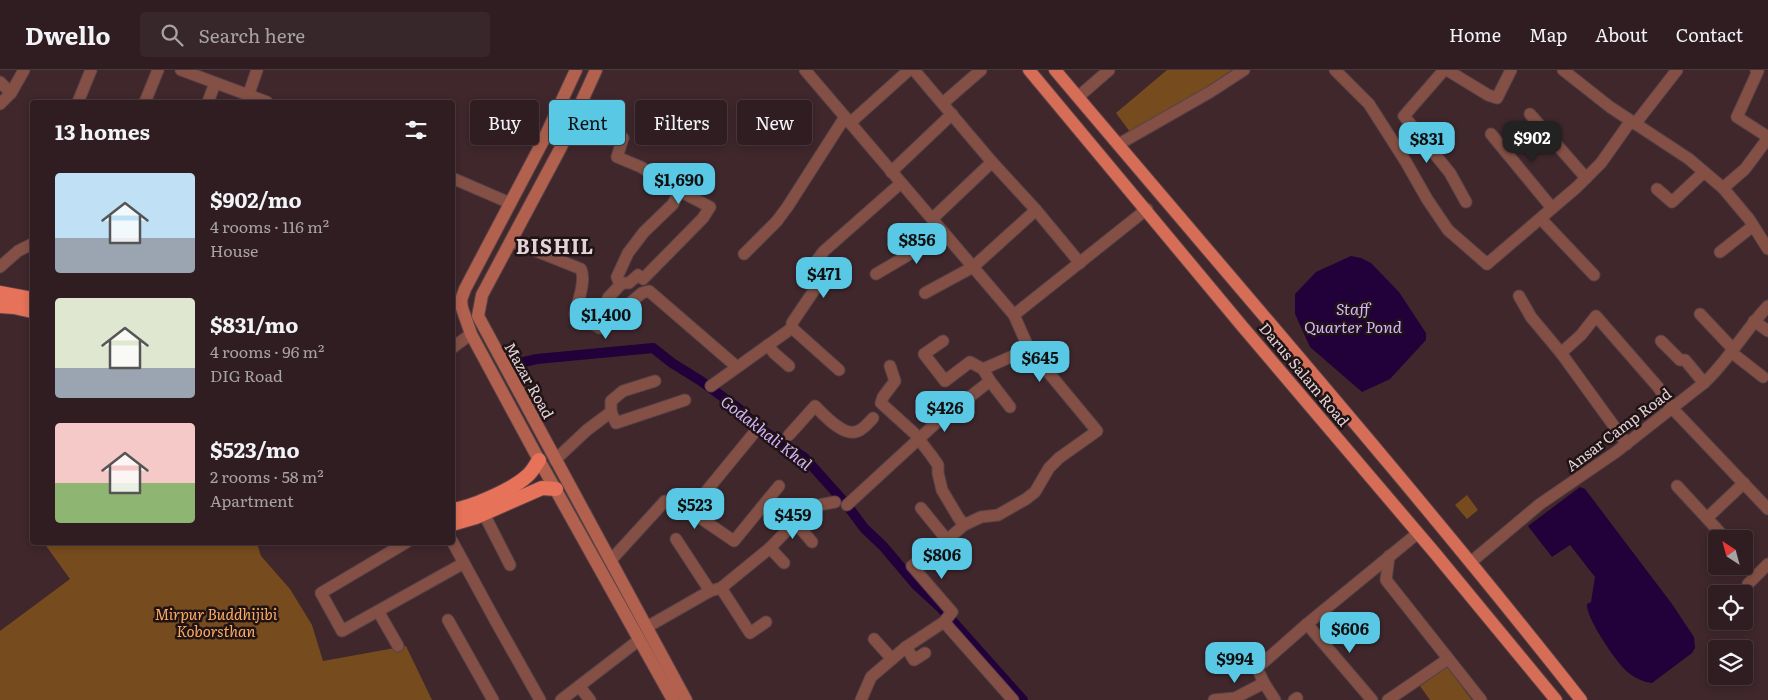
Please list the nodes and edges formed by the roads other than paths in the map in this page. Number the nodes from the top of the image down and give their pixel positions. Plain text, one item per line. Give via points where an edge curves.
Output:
1 (24, 70) edge
2 (91, 70) edge
3 (158, 70) edge
4 (184, 70) edge
5 (258, 70) edge
6 (576, 70) edge
7 (596, 70) edge
8 (909, 70) edge
9 (914, 70) edge
10 (981, 70) edge
11 (1029, 70) edge
12 (1055, 70) edge
13 (1108, 70) edge
14 (1244, 70) edge
15 (1335, 70) edge
16 (1446, 70) edge
17 (1511, 70) edge
18 (1564, 70) edge
19 (1677, 70) edge
20 (1756, 70) edge
21 (809, 72) edge
22 (0, 82) edge
23 (215, 83) junction
24 (11, 93) junction
25 (248, 96) junction
26 (1078, 97) junction
27 (79, 100) edge
28 (146, 100) edge
29 (209, 100) edge
30 (261, 100) edge
31 (943, 103) junction
32 (0, 104) edge
33 (952, 114) junction
34 (1530, 114) dead end
35 (847, 120) junction
36 (1633, 123) junction
37 (1491, 134) dead end
38 (1768, 138) edge
39 (543, 141) junction
40 (1119, 144) junction
41 (620, 145) edge
42 (560, 149) junction
43 (992, 162) junction
44 (891, 172) junction
45 (1704, 172) junction
46 (1586, 178) junction
47 (455, 179) edge
48 (902, 184) junction
49 (1657, 188) dead end
50 (1723, 188) junction
51 (680, 190) junction
52 (1466, 202) dead end
53 (510, 203) junction
54 (1552, 208) junction
55 (1147, 209) junction
56 (528, 210) junction
57 (1036, 210) junction
58 (932, 219) junction
59 (1541, 219) junction
60 (1753, 226) junction
61 (942, 231) junction
62 (511, 241) junction
63 (30, 245) edge
64 (1768, 249) edge
65 (1720, 252) dead end
66 (744, 254) dead end
67 (1080, 263) junction
68 (0, 267) edge
69 (973, 267) junction
70 (876, 274) dead end
71 (1594, 275) dead end
72 (620, 285) junction
73 (465, 289) junction
74 (0, 293) edge
75 (925, 293) dead end
76 (482, 296) junction
77 (1519, 296) dead end
78 (28, 304) edge
79 (0, 306) edge
80 (1768, 306) edge
81 (614, 308) dead end
82 (478, 314) junction
83 (1700, 314) dead end
84 (1014, 315) junction
85 (464, 316) junction
86 (1754, 321) junction
87 (792, 328) junction
88 (1768, 331) edge
89 (471, 334) junction
90 (943, 341) dead end
91 (1661, 342) dead end
92 (768, 345) junction
93 (455, 346) edge
94 (1029, 349) junction
95 (1732, 351) junction
96 (1561, 353) junction
97 (789, 366) dead end
98 (890, 366) dead end
99 (737, 367) junction
100 (983, 369) junction
101 (839, 370) dead end
102 (1763, 377) dead end
103 (656, 381) dead end
104 (990, 381) junction
105 (1704, 383) junction
106 (711, 386) dead end
107 (685, 400) dead end
108 (1010, 407) dead end
109 (1672, 408) junction
110 (611, 412) junction
111 (873, 418) dead end
112 (754, 433) dead end
113 (789, 435) dead end
114 (919, 438) junction
115 (1627, 444) junction
116 (553, 456) junction
117 (539, 460) junction
118 (527, 477) junction
119 (1744, 483) junction
120 (561, 486) junction
121 (779, 486) dead end
122 (1677, 486) dead end
123 (535, 491) junction
124 (835, 502) dead end
125 (847, 505) dead end
126 (921, 508) dead end
127 (455, 509) edge
128 (1768, 509) edge
129 (690, 511) junction
130 (484, 514) junction
131 (1707, 518) junction
132 (795, 522) junction
133 (455, 523) edge
134 (964, 525) junction
135 (1718, 530) edge
136 (1418, 533) junction
137 (676, 539) dead end
138 (947, 540) junction
139 (812, 542) dead end
140 (402, 545) edge
141 (454, 545) edge
142 (770, 548) junction
143 (1389, 556) junction
144 (611, 560) junction
145 (1471, 562) junction
146 (464, 563) junction
147 (784, 563) dead end
148 (1768, 564) edge
149 (510, 565) dead end
150 (1748, 584) dead end
151 (715, 589) junction
152 (378, 611) junction
153 (947, 618) junction
154 (448, 620) dead end
155 (766, 622) dead end
156 (1307, 624) junction
157 (649, 630) junction
158 (874, 639) dead end
159 (639, 640) junction
160 (398, 646) dead end
161 (906, 647) junction
162 (925, 653) dead end
163 (1448, 658) junction
164 (892, 659) junction
165 (1264, 683) junction
166 (579, 686) junction
167 (492, 700) edge
168 (540, 700) edge
169 (561, 700) edge
170 (590, 700) edge
171 (673, 700) edge
172 (686, 700) edge
173 (861, 700) edge
174 (1013, 700) edge
175 (1214, 700) edge
176 (1276, 700) edge
177 (1372, 700) edge
178 (1388, 700) edge
179 (1481, 700) edge
180 (1556, 700) edge
181 (1581, 700) edge

1 - 24 street
2 - 27 street
3 - 28 street
4 - 23 street
5 - 25 street
6 - 39 main road, Mazar Road
7 - 42 main road
8 - 35 street
9 - 31 street
10 - 31 street
11 - 55 main road, Darus Salam Road
12 - 26 main road, Darus Salam Road
13 - 26 street
14 - 40 street
15 - 59 street via 1369,104 1448,230 1487,264
16 - 17 street via 1497,98
16 - 52 street via 1404,116 1450,173
18 - 36 street
19 - 36 street
20 - 38 street via 1738,117
21 - 35 street
22 - 24 street
23 - 25 street
23 - 29 street
24 - 32 street
25 - 30 street
26 - 40 main road, Darus Salam Road
31 - 33 street
33 - 43 street
33 - 44 street
34 - 46 street
35 - 44 street
35 - 66 street via 788,206
36 - 45 street
36 - 46 street
37 - 54 street
38 - 50 street via 1745,169
39 - 42 main road
39 - 53 main road, Mazar Road
40 - 145 main road, Darus Salam Road
41 - 51 street via 616,157 641,167
42 - 56 main road
43 - 57 street
43 - 58 street
44 - 48 street
45 - 49 street via 1672,202
45 - 50 street
46 - 54 street
47 - 53 street
48 - 58 street
48 - 87 street via 824,251 808,277 817,286 792,323
50 - 60 street
51 - 72 street via 672,204 628,253 617,277
51 - 72 street via 710,208 643,279 638,275 629,283
53 - 56 main road
53 - 73 main road, Mazar Road
54 - 59 street
55 - 67 street
55 - 136 main road, Darus Salam Road
56 - 62 main road
57 - 67 street
57 - 69 street
58 - 61 street
59 - 71 street
60 - 64 street
60 - 65 street
61 - 69 street
61 - 70 street
62 - 76 main road
62 - 99 street via 581,269 575,314 600,328 642,293 649,291
63 - 68 street
67 - 84 street
69 - 75 street
69 - 84 street
72 - 81 street via 608,298
73 - 76 main road
73 - 85 main road, Mazar Road via 461,300
74 - 78 highway
76 - 82 main road
77 - 96 street via 1531,317
78 - 79 highway
80 - 86 street, Ansar Camp Road
82 - 85 main road
82 - 116 main road, Mazar Road
83 - 95 street
84 - 94 street
85 - 89 main road, Mazar Road
86 - 88 street
86 - 95 street, Ansar Camp Road
87 - 92 street
87 - 101 street
89 - 93 street
89 - 117 main road, Mazar Road
90 - 100 street via 924,354 945,381 970,362
91 - 105 street via 1680,360 1685,360
92 - 97 street
92 - 99 street
94 - 100 street
94 - 134 street via 1097,431 1048,468 1035,492 1026,499 998,514
95 - 102 street
95 - 105 street, Ansar Camp Road
96 - 109 street via 1596,316 1658,387
96 - 115 street
98 - 114 street via 895,381 881,403
99 - 106 street
100 - 104 street
103 - 110 street via 623,391 611,401
104 - 108 street
104 - 114 street
105 - 109 street, Ansar Camp Road
107 - 110 street via 616,423
109 - 115 street, Ansar Camp Road
109 - 119 street
110 - 116 street
111 - 113 street via 858,432 851,433 840,428 815,406
112 - 129 street
114 - 125 street
114 - 134 street via 938,466 942,490
115 - 145 street, Ansar Camp Road via 1540,504
116 - 117 main road
116 - 120 main road, Mazar Road
117 - 118 highway
117 - 120 main road, Mazar Road
118 - 123 highway
118 - 127 highway via 485,500
119 - 128 street
119 - 131 street
120 - 123 highway
120 - 144 main road, Mazar Road
120 - 159 main road, Mazar Road
121 - 129 street via 734,541
122 - 131 street
123 - 130 highway
124 - 132 street via 813,506
126 - 138 street
129 - 144 street via 665,501
130 - 133 highway
130 - 149 street
131 - 135 street
132 - 139 street
132 - 142 street
134 - 138 street
136 - 143 street
136 - 180 main road, Darus Salam Road
137 - 151 street
138 - 153 street via 912,566
140 - 152 street via 321,593 342,631
141 - 146 street
142 - 147 street
142 - 151 street
143 - 156 street
143 - 163 street via 1386,580
144 - 157 main road, Mazar Road
145 - 181 main road, Darus Salam Road
146 - 152 street
146 - 168 street
148 - 150 street
151 - 155 street via 750,633
151 - 157 street
152 - 160 street
153 - 161 street
153 - 174 street
154 - 167 street
156 - 165 street via 1258,668
156 - 177 street
157 - 159 main road
157 - 172 main road, Mazar Road
158 - 164 street
159 - 166 street
159 - 171 main road, Mazar Road
161 - 162 street via 914,660
161 - 164 street
163 - 178 street
163 - 179 street
164 - 173 street via 870,677
165 - 175 street via 1235,698
165 - 176 street
166 - 169 street
166 - 170 street

